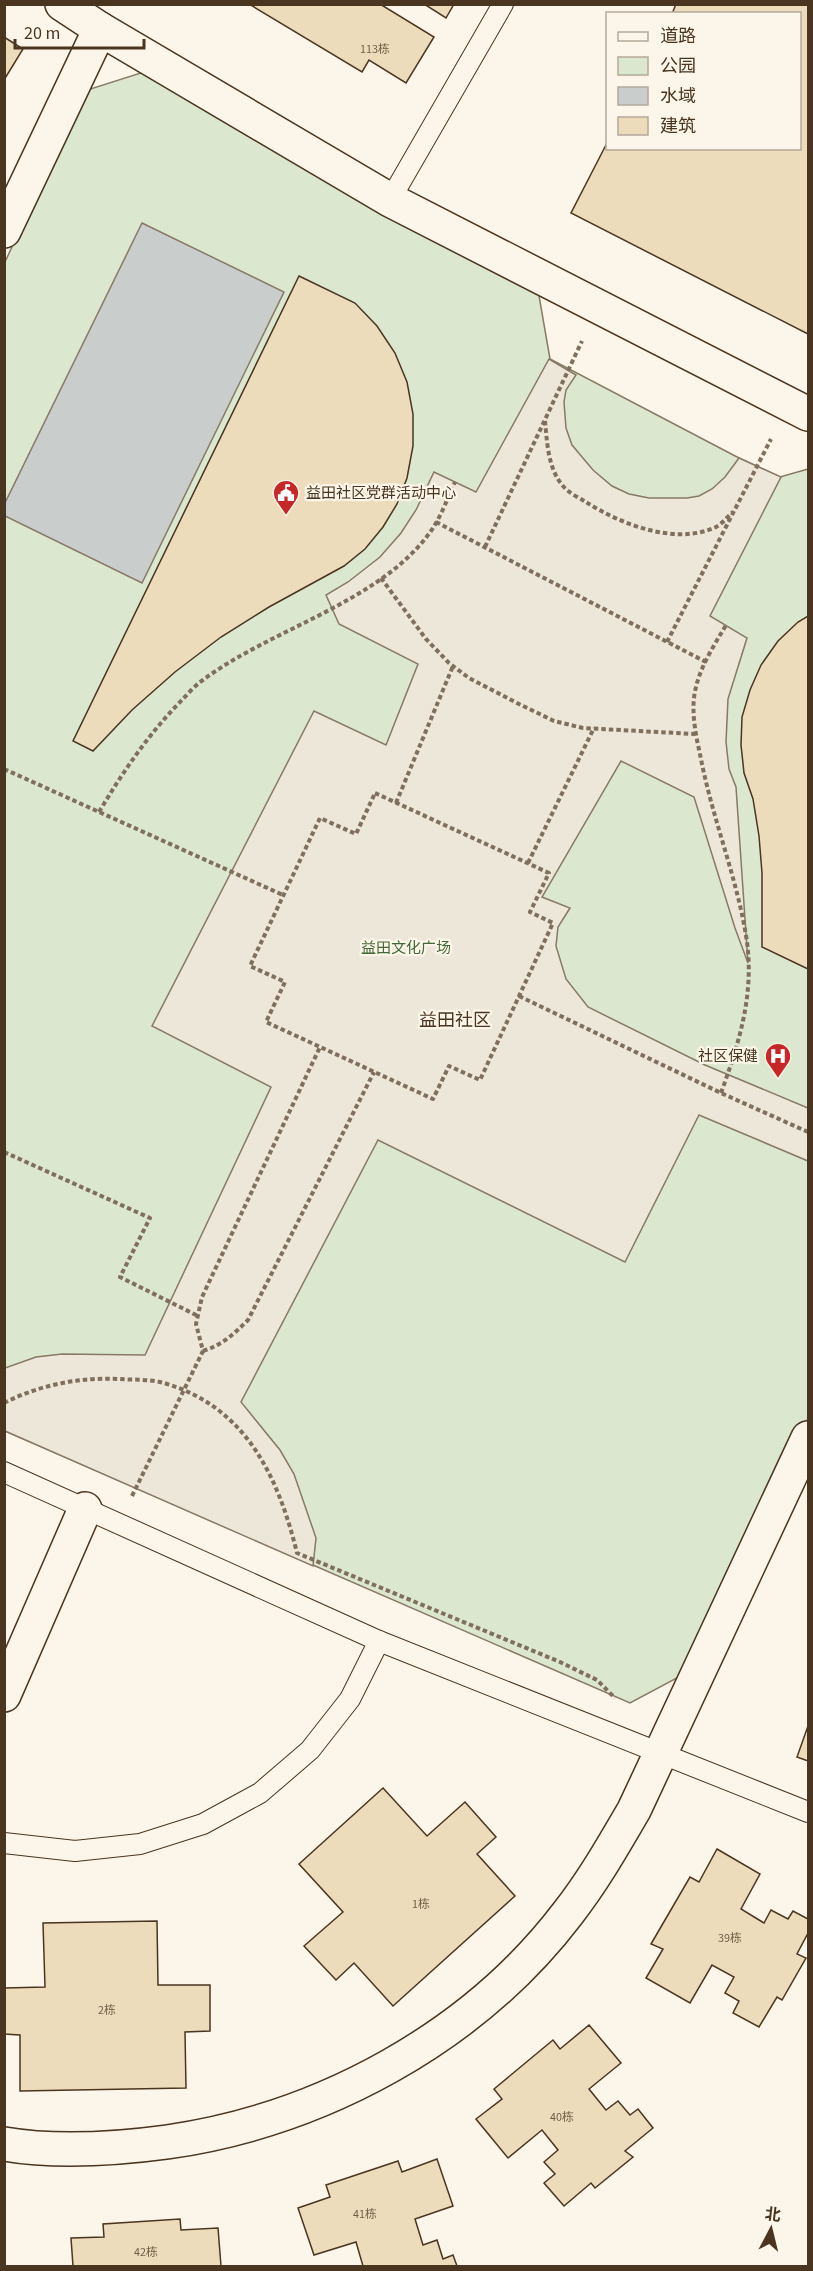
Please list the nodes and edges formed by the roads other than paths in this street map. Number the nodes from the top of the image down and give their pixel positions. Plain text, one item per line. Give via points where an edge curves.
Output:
1 (62, 4) edge
2 (502, 4) edge
3 (100, 29) junction
4 (390, 200) junction
5 (4, 231) edge
6 (799, 409) edge
7 (808, 1438) edge
8 (4, 1472) edge
9 (86, 1509) junction
10 (379, 1641) junction
11 (4, 1695) edge
12 (659, 1753) junction
13 (808, 1812) edge
14 (4, 1843) edge
15 (4, 2144) edge

1 - 3 street
2 - 4 lane
3 - 4 street
3 - 5 street
4 - 6 street
7 - 12 street
8 - 9 lane
9 - 10 lane
9 - 11 street
10 - 12 lane
10 - 14 lane via 350,1699 310,1750 260,1792 203,1824 140,1844 75,1851
12 - 13 lane
12 - 15 street via 634,1810 603,1864 525,1962 479,2005 375,2075 319,2102 198,2137 136,2146 84,2148

